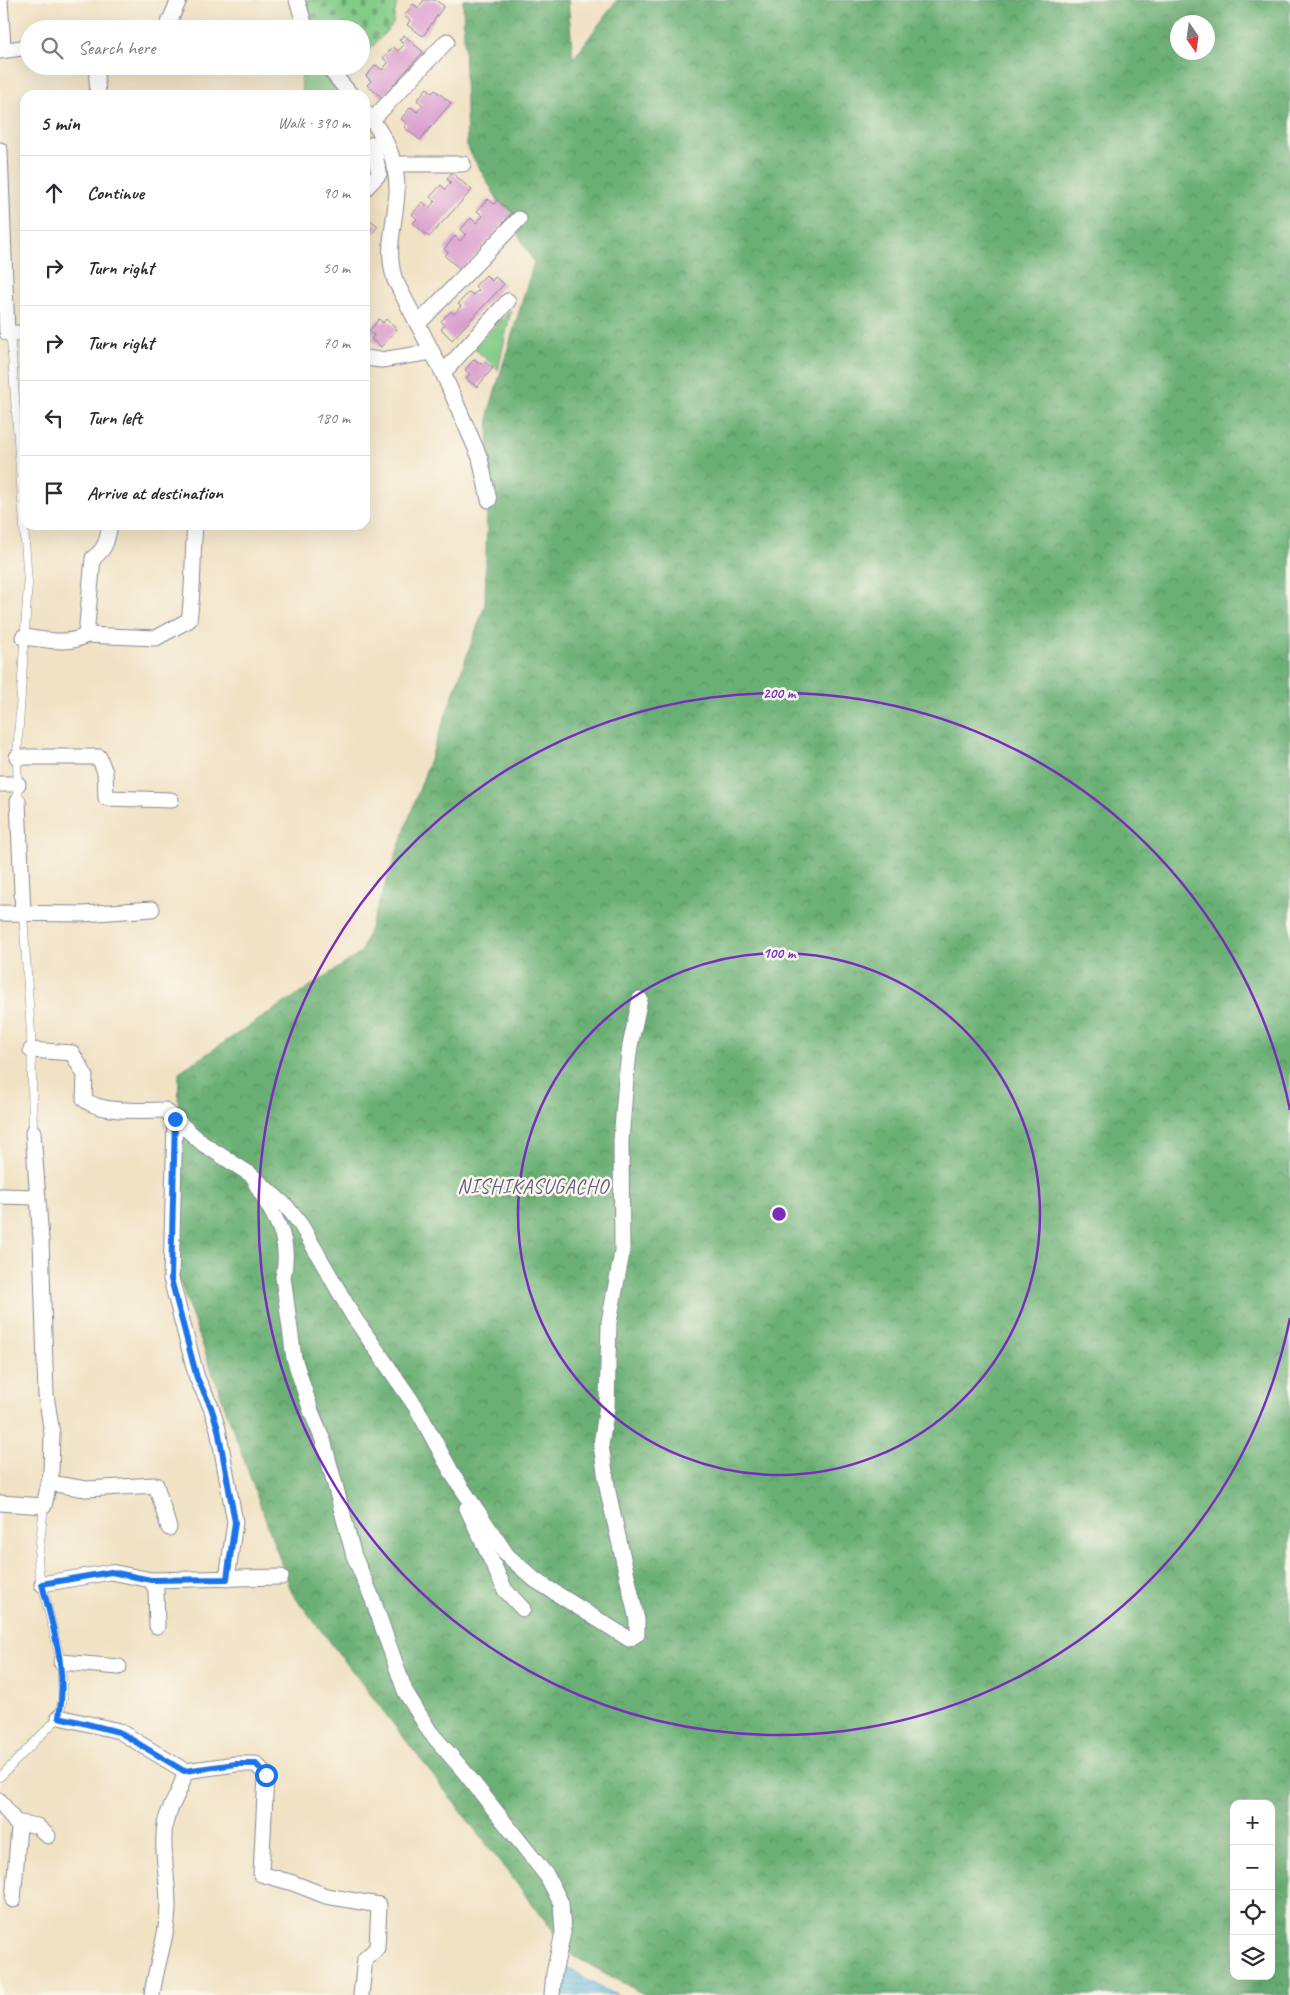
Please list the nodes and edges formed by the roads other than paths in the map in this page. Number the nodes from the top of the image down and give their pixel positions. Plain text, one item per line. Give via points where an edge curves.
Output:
1 (0, 0) edge
2 (179, 0) edge
3 (297, 0) edge
4 (170, 20) edge
5 (303, 20) edge
6 (447, 41) dead end
7 (20, 48) edge
8 (0, 50) edge
9 (97, 75) edge
10 (334, 75) edge
11 (98, 90) edge
12 (346, 90) edge
13 (370, 114) edge
14 (370, 124) edge
15 (375, 143) edge
16 (0, 150) edge
17 (395, 164) junction
18 (463, 164) dead end
19 (1, 183) edge
20 (370, 184) edge
21 (519, 220) dead end
22 (508, 301) dead end
23 (418, 324) junction
24 (4, 332) edge
25 (20, 332) edge
26 (432, 352) junction
27 (370, 359) edge
28 (443, 373) junction
29 (20, 454) edge
30 (490, 500) dead end
31 (25, 530) edge
32 (109, 530) edge
33 (195, 530) edge
34 (86, 635) junction
35 (23, 636) junction
36 (17, 757) junction
37 (0, 784) edge
38 (18, 784) junction
39 (171, 800) dead end
40 (18, 801) joint
41 (152, 908) dead end
42 (0, 913) edge
43 (23, 914) junction
44 (640, 999) dead end
45 (32, 1050) junction
46 (175, 1119) junction
47 (33, 1132) joint
48 (250, 1174) junction
49 (0, 1196) edge
50 (37, 1197) junction
51 (454, 1477) junction
52 (48, 1483) junction
53 (0, 1503) edge
54 (44, 1506) junction
55 (169, 1528) dead end
56 (281, 1577) dead end
57 (227, 1579) junction
58 (151, 1580) junction
59 (42, 1584) junction
60 (523, 1609) dead end
61 (157, 1626) dead end
62 (61, 1662) junction
63 (119, 1667) dead end
64 (59, 1717) junction
65 (184, 1771) junction
66 (0, 1778) edge
67 (0, 1801) edge
68 (15, 1822) junction
69 (48, 1836) dead end
70 (13, 1900) dead end
71 (152, 1995) edge
72 (360, 1995) edge
73 (552, 1995) edge

1 - 8 street via 3,46
2 - 4 street
3 - 5 street
6 - 13 street
7 - 8 street
9 - 11 street
10 - 12 street
14 - 15 street
15 - 17 street
15 - 20 street via 379,174
16 - 19 street
17 - 18 street
17 - 23 street via 398,194 389,247 390,262 395,280
19 - 24 street
21 - 23 street
22 - 28 street
23 - 26 street
24 - 25 street
24 - 29 lane via 12,341
26 - 27 street via 381,360
26 - 28 street
28 - 30 street via 480,458
31 - 35 lane via 28,583
32 - 34 street via 102,552 93,558
33 - 34 street via 189,620 156,638
34 - 35 street via 79,640 64,641
35 - 36 lane
36 - 38 lane
36 - 39 street via 99,757 105,772 106,798
37 - 38 street
38 - 40 lane
40 - 43 street
41 - 43 street via 83,914
42 - 43 street
43 - 45 lane
44 - 51 street via 626,1079 621,1151 622,1253 609,1322 607,1406 602,1445 608,1492 637,1620 637,1634 629,1639 535,1580 507,1556
45 - 46 street via 72,1053 85,1075 84,1098 91,1105 127,1110 165,1110
45 - 47 lane
46 - 48 street via 203,1144
46 - 57 street via 171,1279 197,1378 218,1429 235,1522
47 - 50 street
48 - 51 street via 302,1225 353,1316 416,1407
48 - 73 street via 285,1237 283,1277 294,1358 323,1440 354,1556 405,1691 430,1732 547,1876 560,1903 563,1933
49 - 50 street
50 - 52 street via 46,1394 52,1433
51 - 60 street via 505,1590
52 - 54 street
52 - 55 street via 86,1489 156,1485
53 - 54 street
54 - 59 lane via 38,1560
56 - 57 street
57 - 58 street
58 - 59 street via 111,1572
58 - 61 street via 156,1590
59 - 62 lane
62 - 63 street
62 - 64 lane via 63,1698
64 - 65 street via 119,1732
64 - 66 lane
65 - 71 street via 183,1785 165,1823 168,1905 164,1947
65 - 72 street via 256,1764 266,1775 261,1874 326,1896 379,1905 377,1948 366,1959
67 - 68 street
68 - 69 street via 37,1826
68 - 70 street via 20,1827

